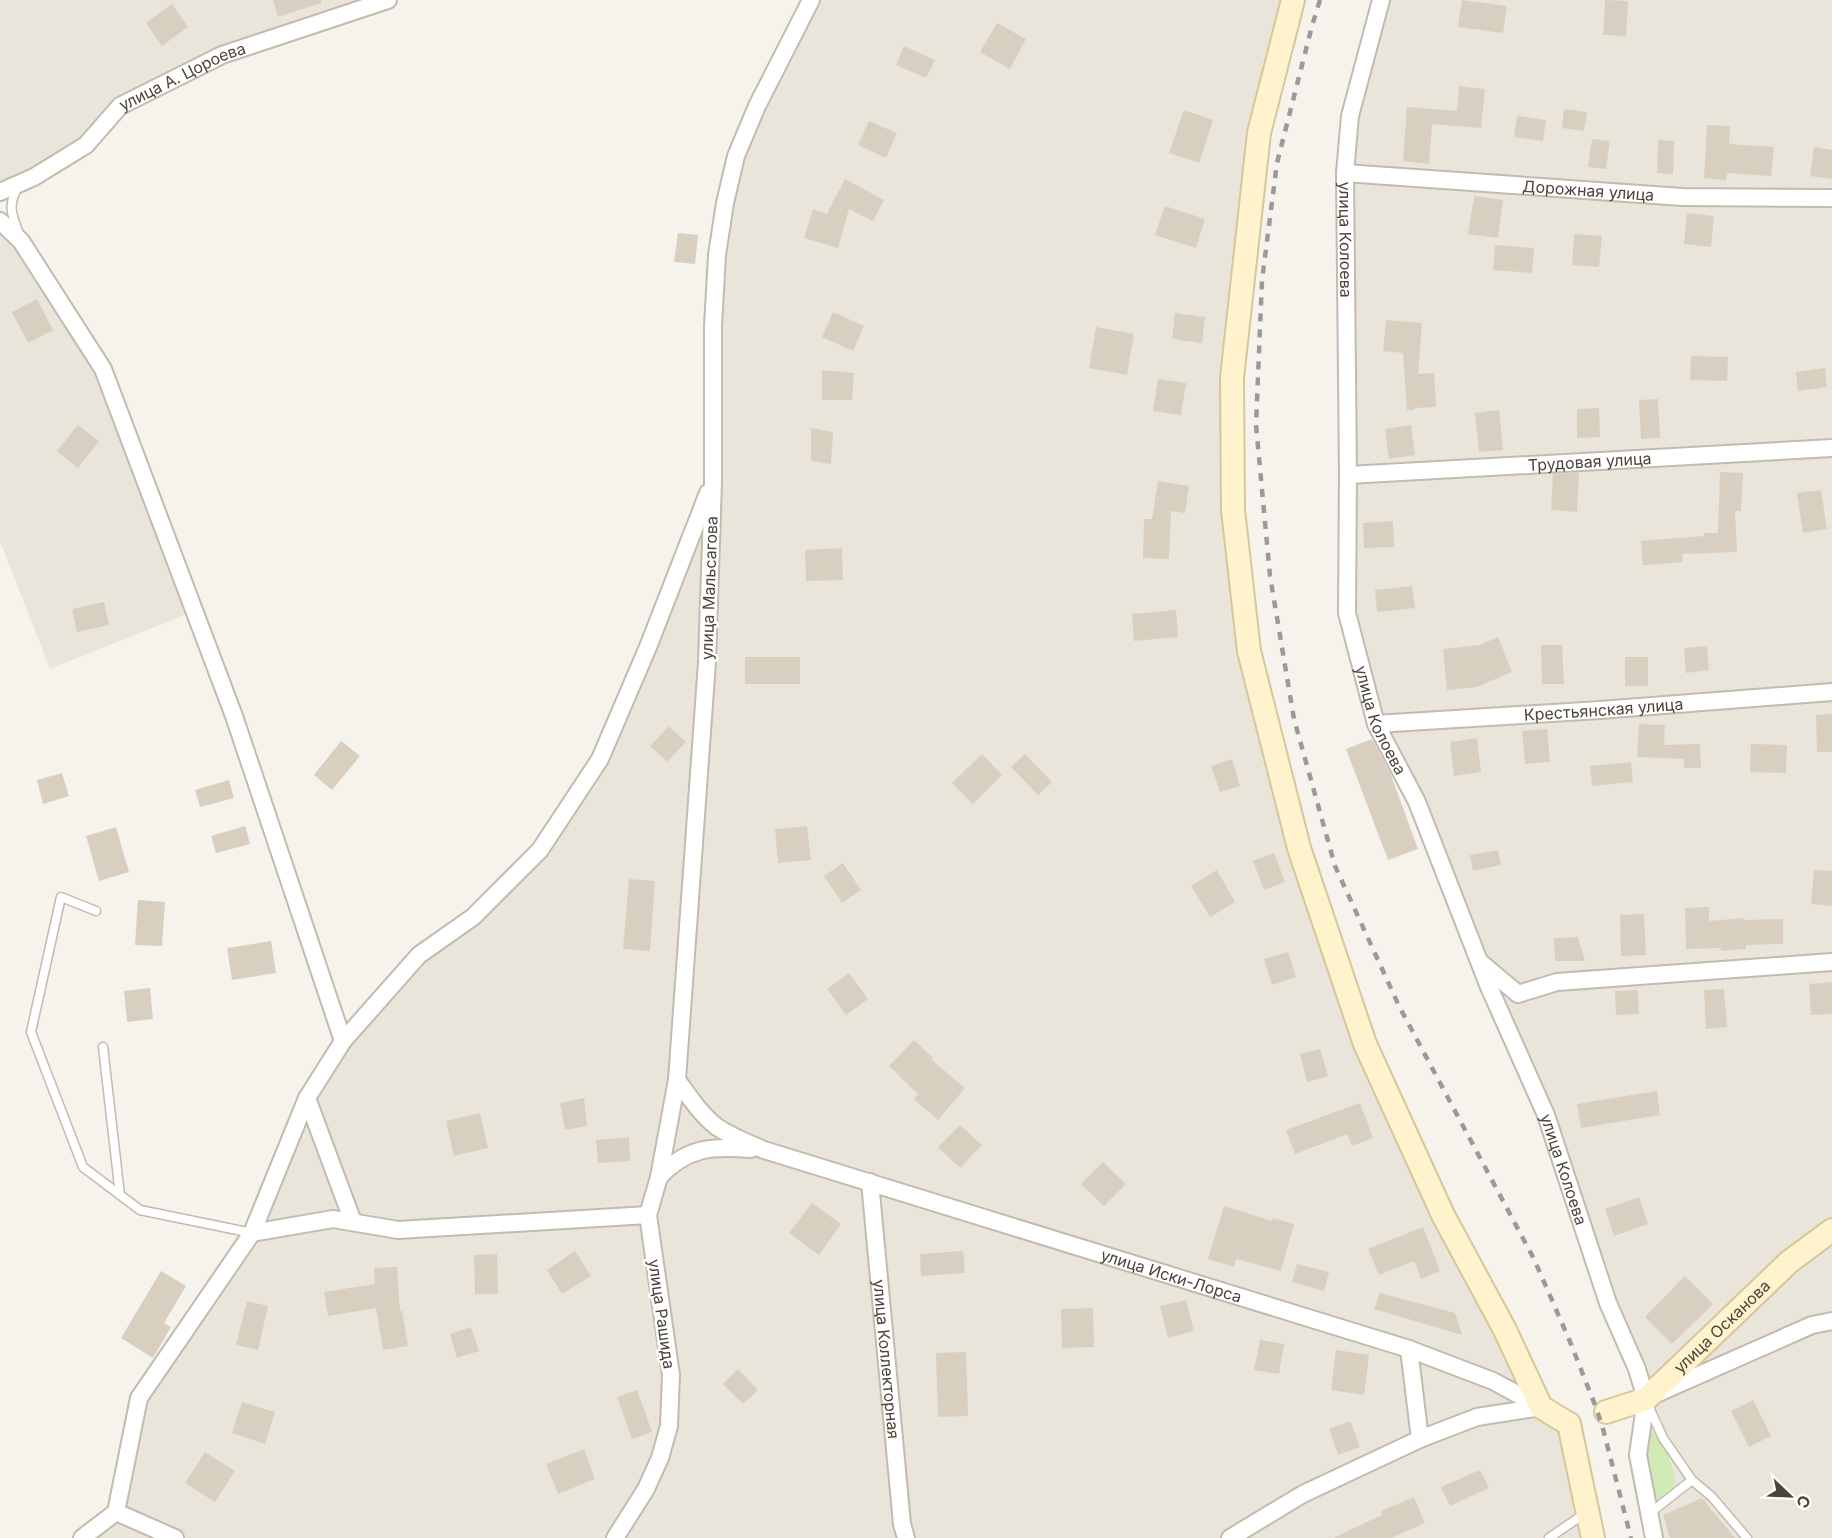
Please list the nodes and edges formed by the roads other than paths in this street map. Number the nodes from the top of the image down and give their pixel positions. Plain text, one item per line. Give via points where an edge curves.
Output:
1 (388, 0) edge
2 (811, 0) edge
3 (1293, 0) edge
4 (1381, 0) edge
5 (1345, 173) junction
6 (20, 184) junction
7 (0, 192) edge
8 (1832, 198) edge
9 (0, 221) edge
10 (21, 241) junction
11 (1832, 448) edge
12 (1348, 475) junction
13 (713, 482) junction
14 (1832, 692) edge
15 (1376, 724) junction
16 (96, 911) dead end
17 (1479, 961) junction
18 (1832, 962) edge
19 (343, 1041) junction
20 (103, 1047) dead end
21 (677, 1080) junction
22 (307, 1098) junction
23 (764, 1150) junction
24 (659, 1177) junction
25 (870, 1182) junction
26 (120, 1195) junction
27 (648, 1215) junction
28 (353, 1222) junction
29 (1832, 1230) edge
30 (252, 1233) junction
31 (1832, 1321) edge
32 (1409, 1349) junction
33 (1517, 1355) junction
34 (1493, 1381) junction
35 (1646, 1399) junction
36 (1541, 1407) junction
37 (1569, 1424) junction
38 (1420, 1439) junction
39 (1692, 1480) junction
40 (116, 1512) junction
41 (1587, 1512) junction
42 (1649, 1513) junction
43 (82, 1538) edge
44 (175, 1538) edge
45 (615, 1538) edge
46 (906, 1538) edge
47 (1230, 1538) edge
48 (1549, 1538) edge
49 (1593, 1538) edge
50 (1654, 1538) edge
51 (1747, 1538) edge

1 - 6 street, улица А. Цороева via 222,55 120,106 86,145
2 - 13 street, улица Мальсагова via 757,106 736,156 725,203 713,326
3 - 33 street via 1258,133 1232,378 1233,510 1249,651 1299,848 1365,1044 1443,1215
4 - 5 street, улица Колоева via 1350,116
5 - 8 street, Дорожная улица via 1682,197
5 - 12 street, улица Колоева
6 - 7 street, улица А. Цороева
6 - 10 lane via 11,203
9 - 10 street
10 - 19 street via 103,369 234,716
11 - 12 street, Трудовая улица
12 - 15 street, улица Колоева via 1347,614
13 - 19 street via 600,759 546,841 472,916 419,955
13 - 21 street, улица Мальсагова via 707,662
14 - 15 street, Крестьянская улица
15 - 17 street, улица Колоева via 1417,802
16 - 26 lane via 61,897 31,1032 83,1167
17 - 18 street via 1518,994 1557,982
17 - 35 street, улица Колоева via 1546,1115 1608,1303
19 - 22 street
20 - 26 lane
21 - 23 street via 716,1126
21 - 24 street, улица Рашида
22 - 28 street
22 - 30 street
23 - 24 street via 705,1148 679,1159
23 - 25 street, улица Иски-Лорса
24 - 27 street, улица Рашида
25 - 32 street, улица Иски-Лорса
25 - 46 street, улица Коллекторная
26 - 30 lane via 140,1210
27 - 28 street via 398,1230
27 - 45 street, улица Рашида via 671,1375 669,1426 646,1489
28 - 30 street via 333,1220
29 - 35 street, улица Осканова via 1789,1262
30 - 40 street via 139,1398
31 - 35 street via 1812,1325
32 - 34 street, улица Иски-Лорса
32 - 38 street
33 - 34 street via 1509,1374
33 - 36 street
34 - 36 street, улица Иски-Лорса
35 - 37 street, улица Осканова
35 - 39 lane via 1663,1438
35 - 42 street via 1638,1455
36 - 37 street, улица Иски-Лорса
36 - 38 street via 1477,1417
37 - 41 street
38 - 47 street via 1303,1494
39 - 42 lane
39 - 51 lane
40 - 43 street
40 - 44 street
41 - 48 lane
41 - 49 street
42 - 50 street

